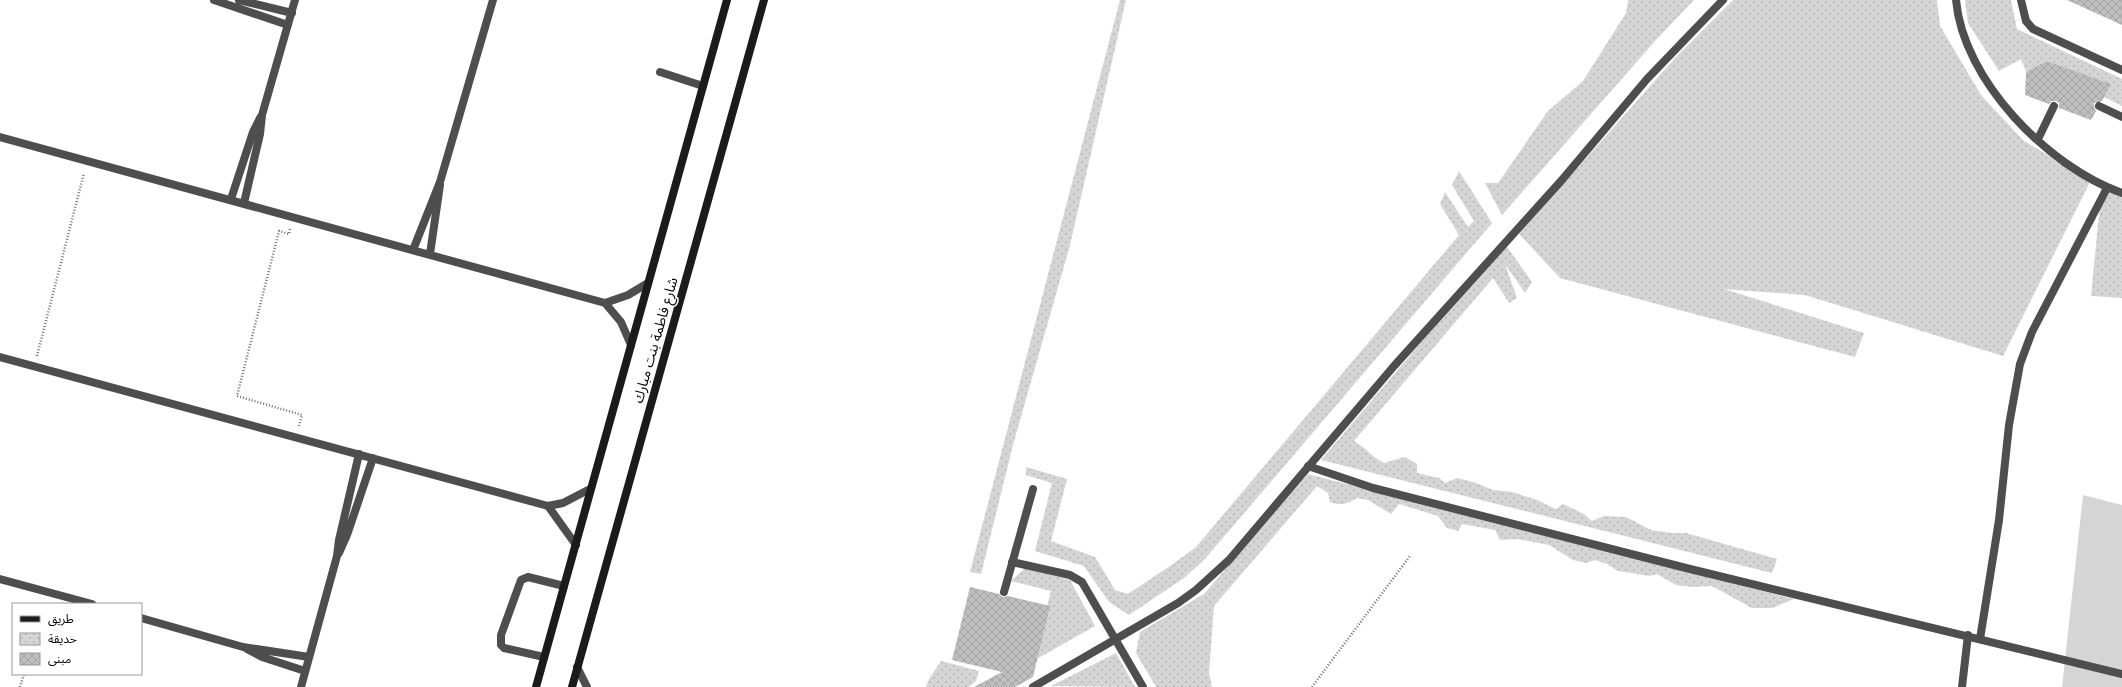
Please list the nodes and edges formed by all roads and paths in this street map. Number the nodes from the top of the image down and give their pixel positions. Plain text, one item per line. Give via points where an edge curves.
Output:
1 (214, 0) edge
2 (240, 0) edge
3 (296, 0) edge
4 (493, 0) edge
5 (727, 0) edge
6 (764, 0) edge
7 (1723, 0) edge
8 (1956, 0) edge
9 (2021, 0) edge
10 (292, 13) junction
11 (288, 25) junction
12 (2122, 70) edge
13 (660, 72) dead end
14 (703, 86) junction
15 (2054, 106) dead end
16 (2099, 106) dead end
17 (262, 115) junction
18 (2122, 116) edge
19 (0, 137) edge
20 (2038, 139) junction
21 (88, 161) junction
22 (440, 182) junction
23 (2107, 188) junction
24 (2122, 193) edge
25 (231, 199) junction
26 (244, 204) junction
27 (292, 217) junction
28 (413, 250) junction
29 (430, 254) junction
30 (648, 283) junction
31 (605, 303) junction
32 (631, 345) junction
33 (0, 358) edge
34 (34, 367) junction
35 (296, 438) junction
36 (359, 454) junction
37 (373, 458) junction
38 (1308, 466) junction
39 (590, 489) junction
40 (1032, 489) dead end
41 (548, 506) junction
42 (576, 545) junction
43 (338, 556) junction
44 (1410, 556) dead end
45 (1012, 562) junction
46 (0, 579) edge
47 (564, 586) junction
48 (1004, 592) dead end
49 (88, 603) edge
50 (142, 618) edge
51 (1968, 635) junction
52 (1980, 639) junction
53 (1116, 640) junction
54 (243, 647) junction
55 (309, 657) junction
56 (544, 657) junction
57 (577, 667) junction
58 (306, 671) junction
59 (2122, 674) edge
60 (24, 675) edge
61 (20, 687) edge
62 (301, 687) edge
63 (536, 687) edge
64 (572, 687) edge
65 (587, 687) edge
66 (1033, 687) edge
67 (1143, 687) edge
68 (1312, 687) edge
69 (1962, 687) edge

1 - 11 street
2 - 10 street
3 - 10 street
4 - 22 street
5 - 14 street, شارع فاطمة بنت مبارك
6 - 57 street, شارع فاطمة بنت مبارك
7 - 38 street via 1647,79 1561,181 1424,332
8 - 20 street via 1960,27 1974,61 2003,102
9 - 12 street via 2026,21 2033,29
10 - 11 street
11 - 17 street
13 - 14 street
14 - 30 street, شارع فاطمة بنت مبارك
15 - 20 street
16 - 18 street
17 - 25 street via 253,132
17 - 26 street
19 - 21 street
20 - 23 street via 2072,167
21 - 25 street
21 - 34 path
22 - 28 street
22 - 29 street
23 - 24 street
23 - 52 street via 2032,332 2020,364 2009,425 1999,520
25 - 26 street
26 - 27 street
27 - 28 street
27 - 35 path via 289,234 279,231 237,396 302,415
28 - 29 street
29 - 31 street
30 - 31 street via 628,295
30 - 32 street, شارع فاطمة بنت مبارك
31 - 32 street via 621,322
32 - 39 street, شارع فاطمة بنت مبارك
33 - 34 street
34 - 35 street
35 - 36 street
36 - 37 street
36 - 43 street via 339,540
37 - 41 street
37 - 43 street
38 - 51 street via 1373,488 1678,566
38 - 53 street via 1214,576 1178,603
39 - 41 street via 578,498
39 - 42 street, شارع فاطمة بنت مبارك
40 - 45 street
41 - 42 street
42 - 47 street, شارع فاطمة بنت مبارك
43 - 55 street
44 - 68 path
45 - 48 street
45 - 53 street via 1070,575 1082,582
46 - 49 street
47 - 56 street, شارع فاطمة بنت مبارك
47 - 56 street via 528,577 521,580 501,635 501,645 504,648
50 - 54 street
51 - 52 street
51 - 69 street
52 - 59 street
53 - 66 street
53 - 67 street
54 - 55 street
54 - 58 street via 262,657
55 - 58 street
56 - 63 street, شارع فاطمة بنت مبارك
57 - 64 street, شارع فاطمة بنت مبارك
57 - 65 street
58 - 62 street
60 - 61 path

